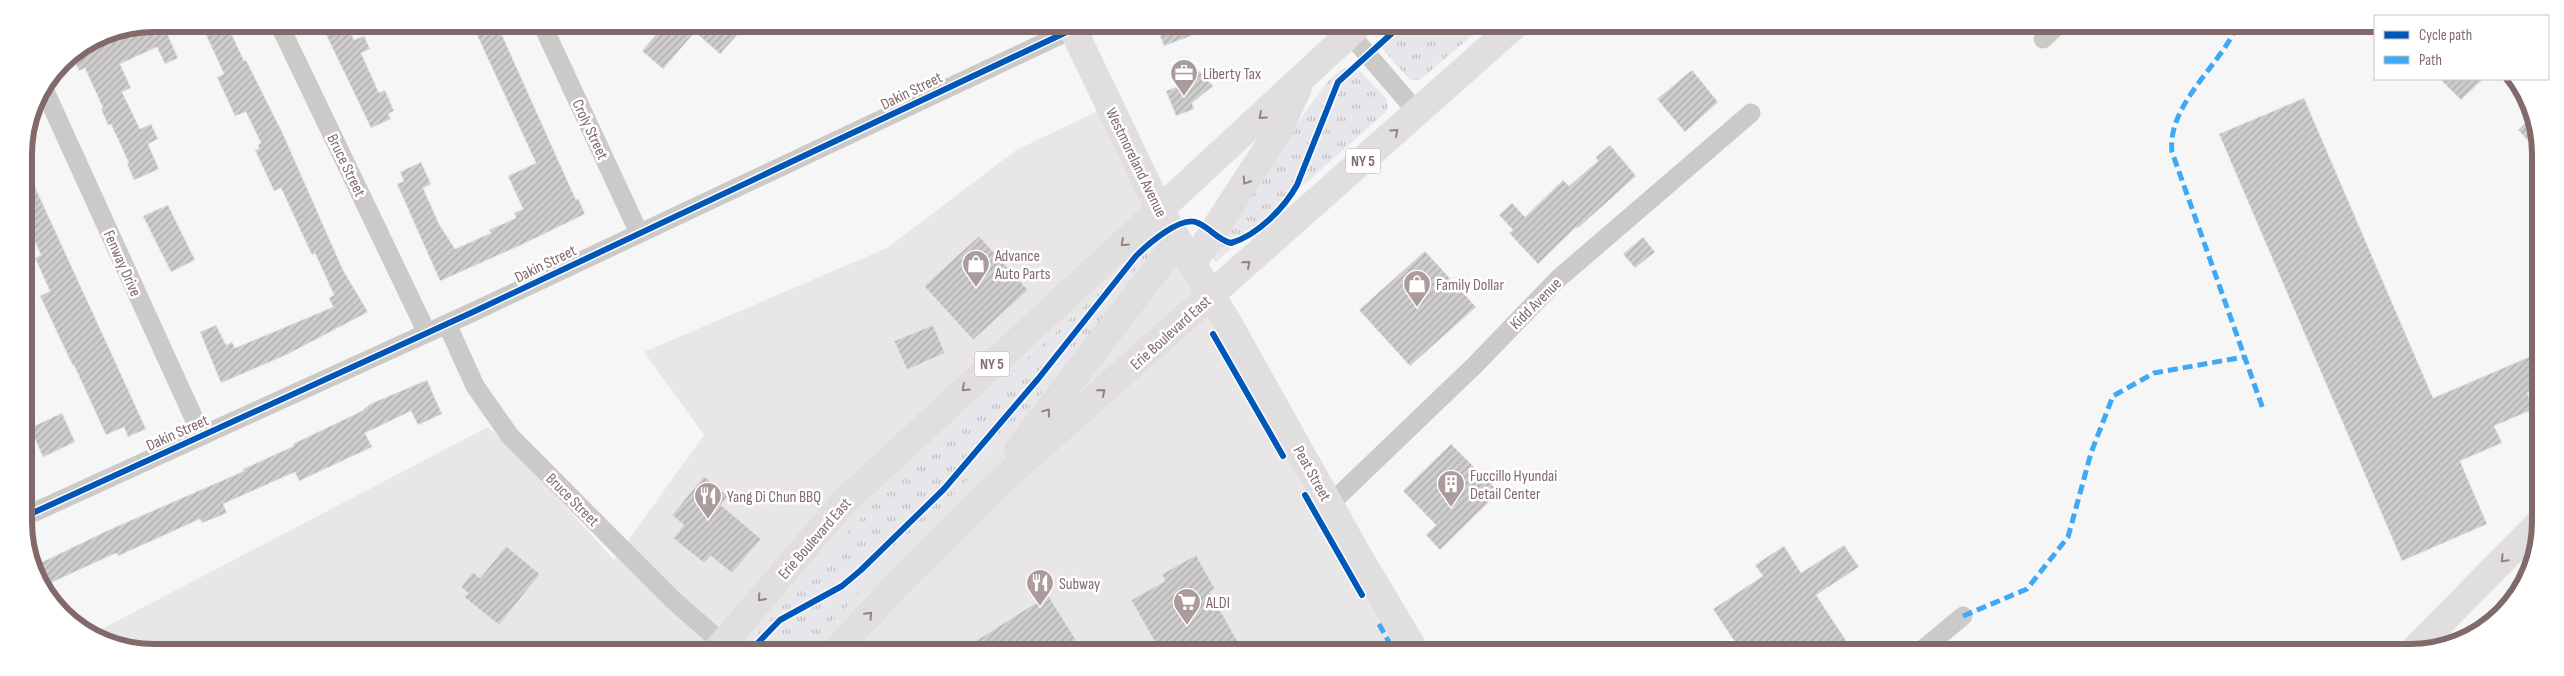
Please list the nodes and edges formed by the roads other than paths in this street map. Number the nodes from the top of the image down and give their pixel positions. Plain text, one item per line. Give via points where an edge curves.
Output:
1 (1346, 32) edge
2 (1354, 32) edge
3 (1507, 32) edge
4 (2051, 32) edge
5 (283, 33) edge
6 (546, 33) edge
7 (1060, 33) edge
8 (1075, 33) edge
9 (2044, 39) dead end
10 (1303, 78) junction
11 (47, 97) edge
12 (1417, 112) junction
13 (1751, 113) dead end
14 (1159, 209) junction
15 (639, 233) junction
16 (1178, 241) junction
17 (1192, 264) junction
18 (1211, 296) junction
19 (446, 324) junction
20 (427, 334) junction
21 (202, 436) junction
22 (1330, 504) junction
23 (976, 507) junction
24 (32, 513) edge
25 (2531, 531) edge
26 (1963, 616) dead end
27 (2421, 642) edge
28 (1411, 643) edge
29 (1931, 643) edge
30 (719, 644) edge
31 (727, 644) edge
32 (842, 644) edge

1 - 10 main road, Erie Boulevard East / NY 5
2 - 12 street
3 - 12 main road, Erie Boulevard East / NY 5
4 - 9 street
5 - 20 street, Bruce Street
6 - 15 street, Croly Street
7 - 15 street, Dakin Street
8 - 14 main road, Westmoreland Avenue
10 -> 14 main road, Erie Boulevard East / NY 5
10 -> 17 main road via 1278,132
11 - 21 street, Fenway Drive
18 -> 12 main road, Erie Boulevard East / NY 5
13 - 22 street, Kidd Avenue via 1559,278 1475,365
14 - 16 main road, Westmoreland Avenue
14 -> 31 main road, Erie Boulevard East / NY 5 via 843,504
15 - 19 street, Dakin Street
16 - 17 main road, Westmoreland Avenue
23 -> 16 main road
17 - 18 main road, Westmoreland Avenue
18 - 22 main road, Peat Street
23 -> 18 main road, Erie Boulevard East / NY 5 via 1009,474
19 - 20 street, Dakin Street
19 - 30 street, Bruce Street via 475,386 510,436
20 - 21 street, Dakin Street
21 - 24 street, Dakin Street
22 - 28 main road, Peat Street
32 -> 23 main road, Erie Boulevard East / NY 5
25 -> 27 main road
26 - 29 street

